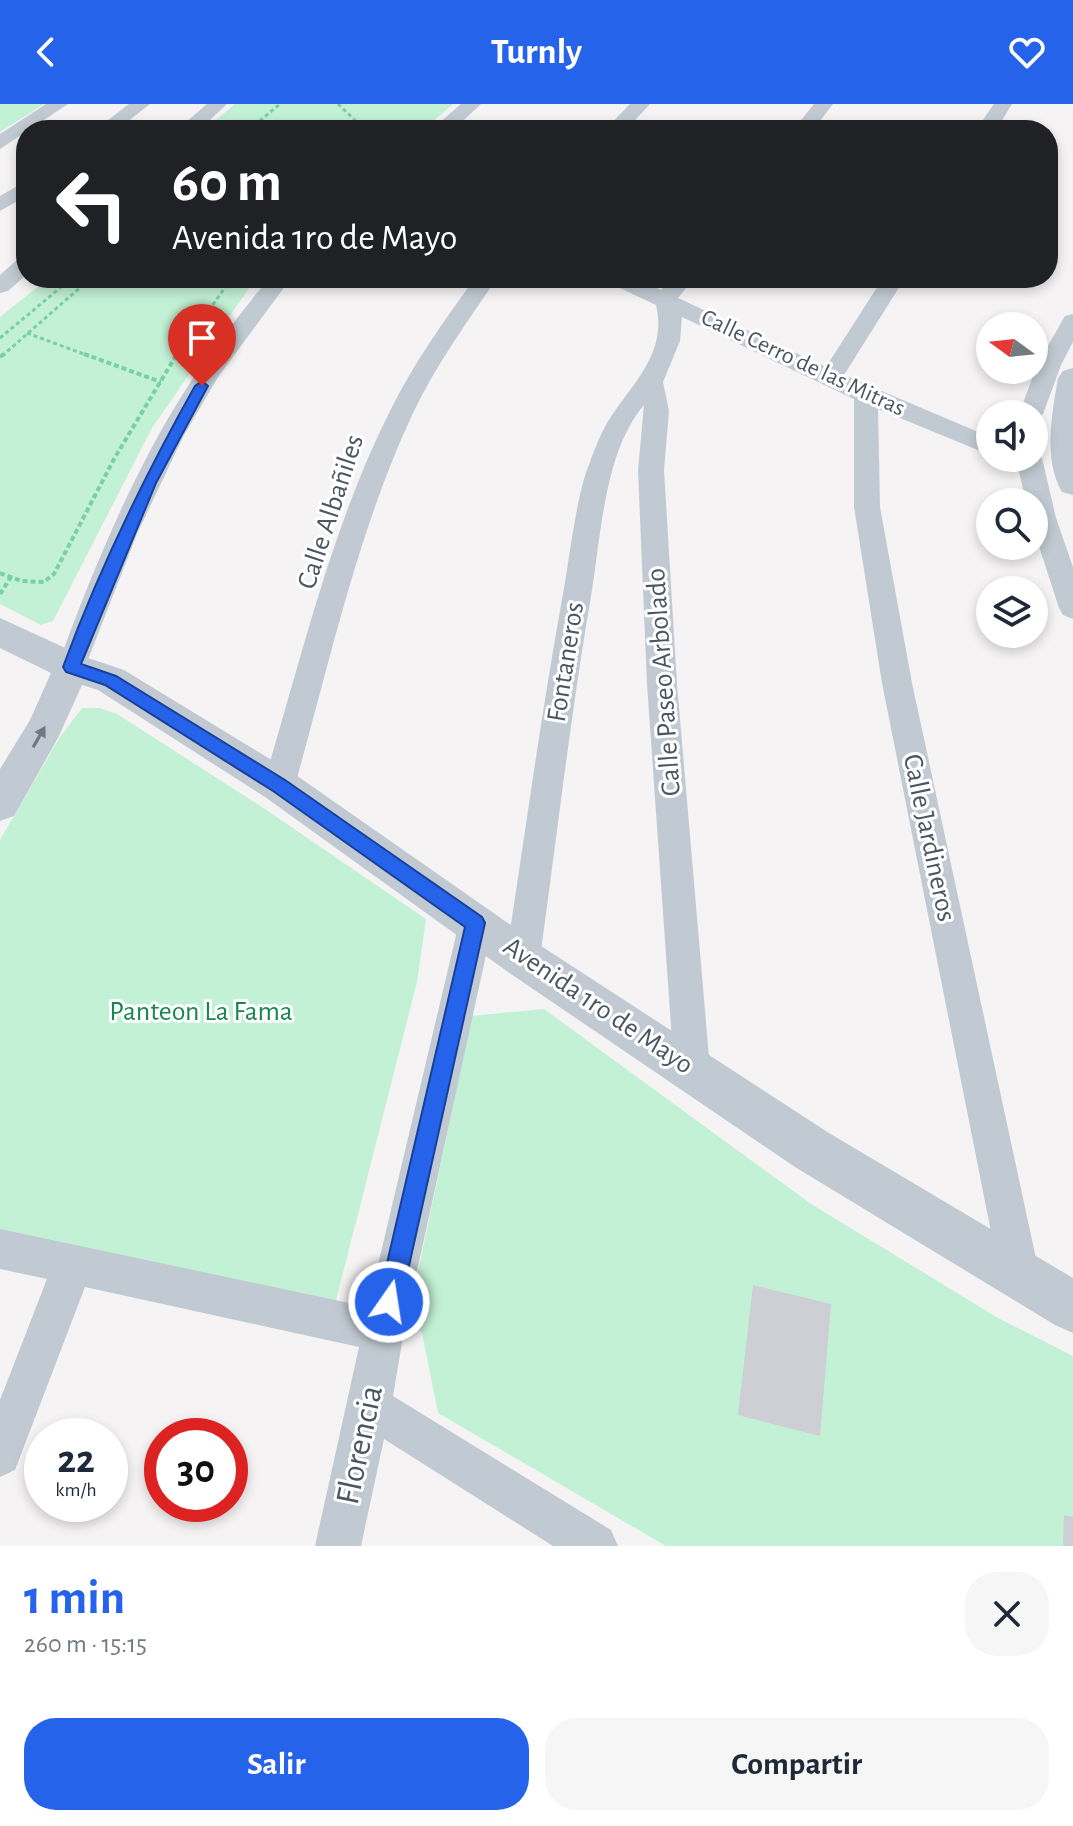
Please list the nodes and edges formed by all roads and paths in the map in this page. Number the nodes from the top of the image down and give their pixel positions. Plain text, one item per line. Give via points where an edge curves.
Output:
1 (59, 104) edge
2 (141, 104) edge
3 (218, 104) edge
4 (280, 104) edge
5 (338, 104) edge
6 (472, 104) edge
7 (641, 104) edge
8 (824, 104) edge
9 (35, 120) edge
10 (119, 120) edge
11 (199, 120) edge
12 (261, 120) edge
13 (355, 120) edge
14 (453, 120) edge
15 (625, 120) edge
16 (811, 120) edge
17 (16, 272) edge
18 (0, 286) edge
19 (60, 288) edge
20 (79, 288) edge
21 (224, 288) edge
22 (272, 288) edge
23 (479, 288) edge
24 (640, 288) edge
25 (675, 288) edge
26 (888, 288) edge
27 (666, 299) junction
28 (1073, 321) edge
29 (27, 333) junction
30 (0, 338) edge
31 (0, 357) edge
32 (831, 378) junction
33 (1073, 378) edge
34 (161, 382) junction
35 (651, 382) junction
36 (866, 395) junction
37 (1036, 400) edge
38 (976, 441) edge
39 (1031, 472) edge
40 (1073, 484) edge
41 (0, 573) edge
42 (11, 577) junction
43 (0, 594) edge
44 (1073, 608) edge
45 (0, 632) edge
46 (72, 667) junction
47 (279, 785) junction
48 (0, 804) edge
49 (476, 923) junction
50 (523, 958) junction
51 (692, 1069) junction
52 (0, 1249) edge
53 (73, 1265) junction
54 (1020, 1277) junction
55 (1073, 1307) edge
56 (383, 1331) junction
57 (370, 1406) junction
58 (0, 1455) edge
59 (338, 1546) edge
60 (595, 1546) edge

1 - 9 street
2 - 10 street
3 - 11 street
4 - 12 path
5 - 13 path
6 - 14 street
7 - 15 street
8 - 16 street
17 - 18 street
19 - 30 path
20 - 29 path
21 - 34 path
22 - 46 street via 188,406 148,483
23 - 47 street, Calle Albañiles via 427,363 391,433
24 - 27 street, Calle Cerro de las Mitras
25 - 27 street
26 - 32 street
27 - 32 street, Calle Cerro de las Mitras
27 - 35 street, Calle Paseo Arbolado via 668,341
28 - 37 street
29 - 31 path
29 - 34 path
32 - 36 street, Calle Cerro de las Mitras
33 - 40 street via 1066,414
34 - 42 path via 54,574 44,582
35 - 50 street, Fontaneros via 617,427 597,480
35 - 51 street, Calle Paseo Arbolado via 657,411 651,470 662,684
36 - 38 street, Calle Cerro de las Mitras
36 - 54 street, Calle Jardineros via 867,507 897,683
39 - 44 street
41 - 42 path
42 - 43 path
45 - 46 street, Avenida 1ro de Mayo
46 - 47 street, Avenida 1ro de Mayo via 111,680
48 -> 46 street via 45,727
47 - 49 street, Avenida 1ro de Mayo
49 - 50 street, Avenida 1ro de Mayo
49 - 56 street, Florencia
50 - 51 street, Avenida 1ro de Mayo
51 - 54 street, Avenida 1ro de Mayo via 812,1150
52 - 53 street
53 - 56 street
53 - 58 street
54 - 55 street, Avenida 1ro de Mayo
56 - 57 street, Florencia
57 - 59 street, Florencia
57 - 60 street

